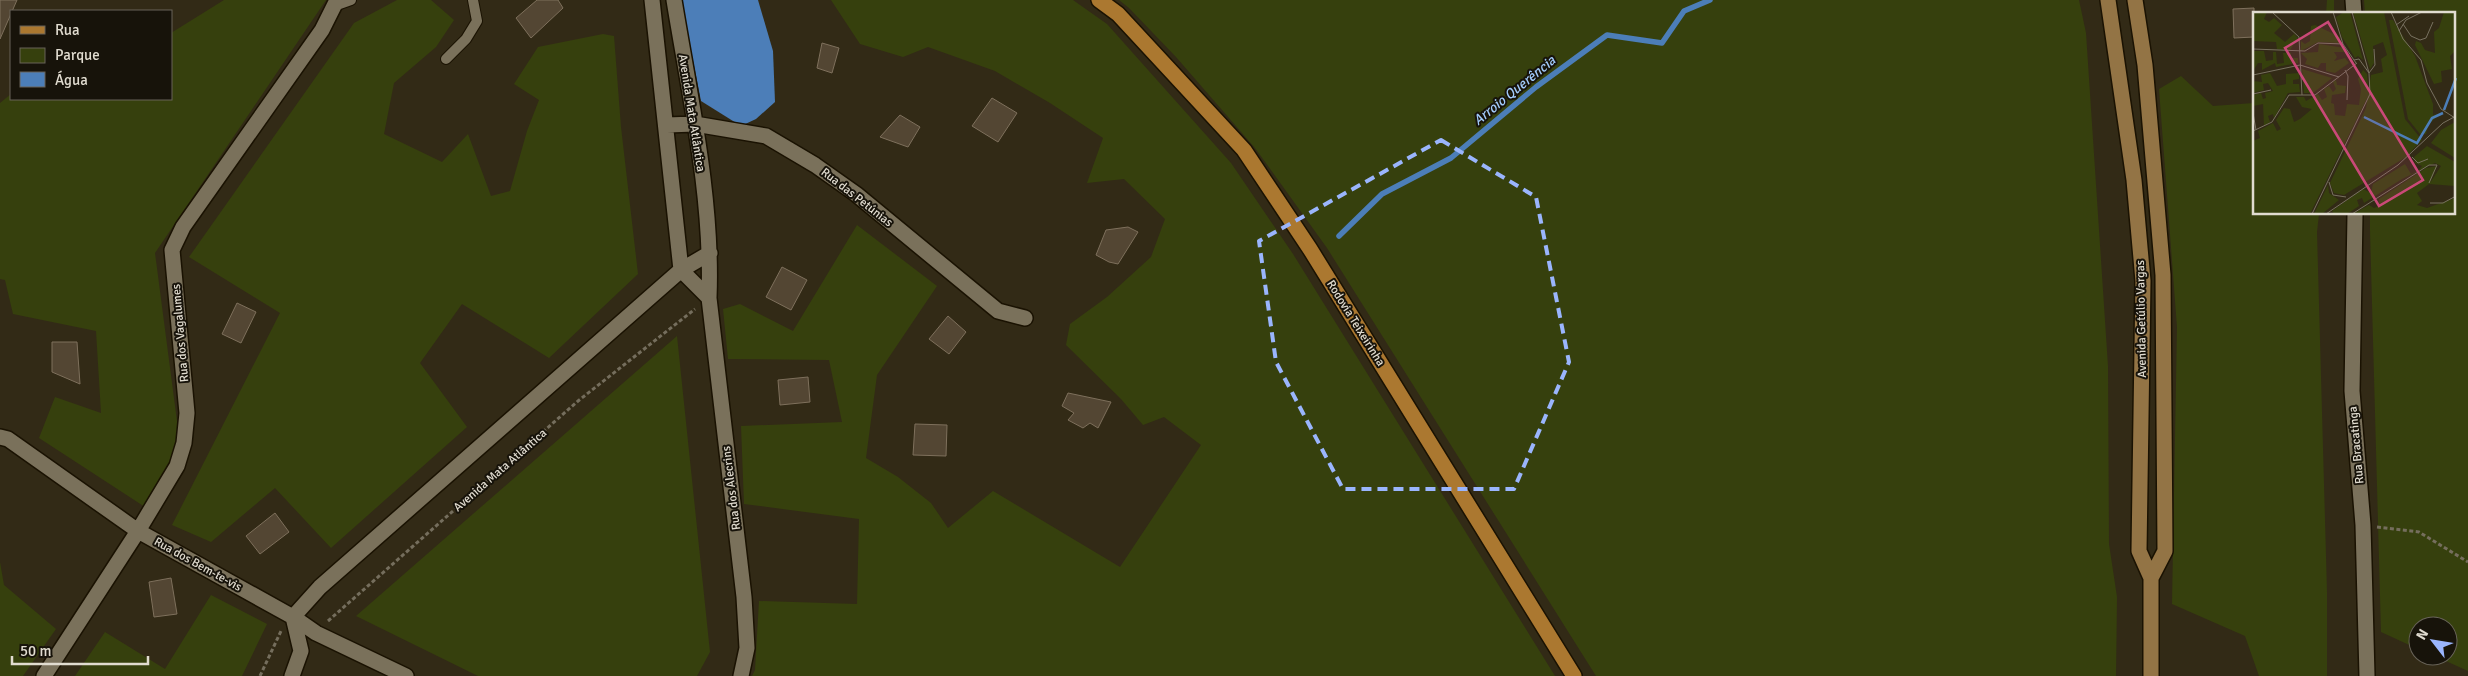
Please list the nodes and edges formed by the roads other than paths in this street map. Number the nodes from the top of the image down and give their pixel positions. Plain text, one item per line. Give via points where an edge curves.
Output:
1 (351, 0) edge
2 (473, 0) edge
3 (652, 0) edge
4 (674, 0) edge
5 (1099, 0) edge
6 (2108, 0) edge
7 (2135, 0) edge
8 (335, 3) edge
9 (446, 59) dead end
10 (695, 124) junction
11 (667, 125) junction
12 (2355, 215) edge
13 (710, 253) junction
14 (681, 270) junction
15 (709, 298) junction
16 (1025, 318) dead end
17 (0, 437) edge
18 (138, 531) junction
19 (2151, 578) junction
20 (292, 617) junction
21 (44, 676) edge
22 (292, 676) edge
23 (406, 676) edge
24 (741, 676) edge
25 (1574, 676) edge
26 (2150, 676) edge
27 (2367, 676) edge

1 - 8 lane
2 - 9 lane via 477,21 466,40
3 - 11 street, Avenida Mata Atlântica
4 - 10 street, Avenida Mata Atlântica
5 - 25 main road, Rodovia Teixeirinha via 1118,14 1244,150 1310,249
6 - 19 main road, Avenida Getúlio Vargas via 2134,180 2143,281 2139,550
7 - 19 main road, Avenida Getúlio Vargas via 2145,65 2163,275 2164,551
8 - 18 street, Rua dos Vagalumes via 322,30 183,227 172,250 187,412 184,444 177,466
10 - 11 street, Rua das Petúnias
10 - 13 street, Avenida Mata Atlântica
10 - 16 street, Rua das Petúnias via 766,136 815,164 998,311
11 - 14 street, Avenida Mata Atlântica
12 - 27 street, Rua Bracatinga via 2352,392 2363,525
13 - 14 street
13 - 15 street, Rua dos Alecrins
14 - 15 street
14 - 20 street via 320,587
15 - 24 street, Rua dos Alecrins via 744,597 747,648
17 - 18 street, Rua dos Bem-te-vis via 8,439
18 - 20 street, Rua dos Bem-te-vis
18 - 21 street, Rua dos Vagalumes
19 - 26 main road, Avenida Getúlio Vargas
20 - 22 street via 301,651
20 - 23 street, Rua dos Bem-te-vis via 316,633

